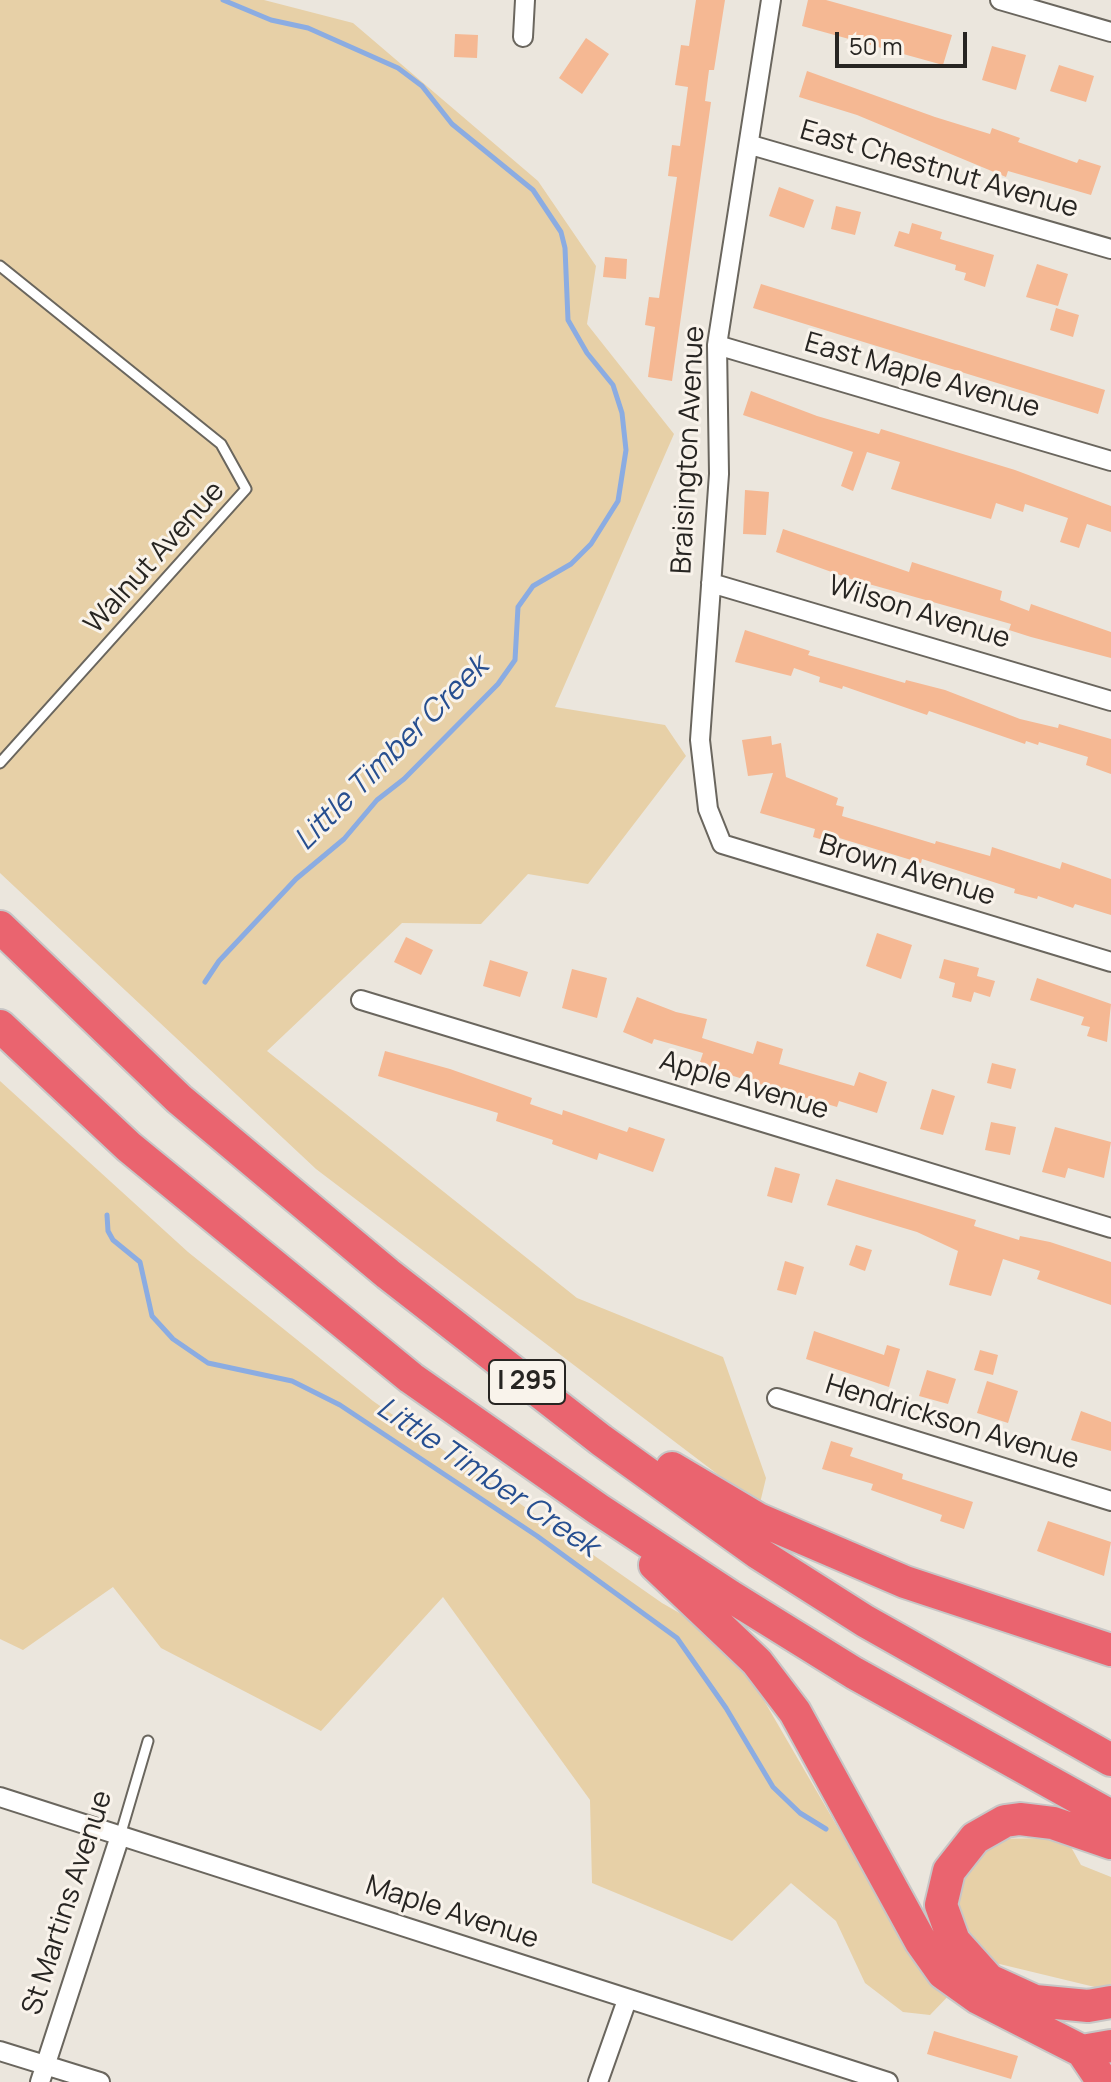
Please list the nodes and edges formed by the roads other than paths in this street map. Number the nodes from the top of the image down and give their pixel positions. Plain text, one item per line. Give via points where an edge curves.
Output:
1 (525, 0) edge
2 (771, 0) edge
3 (1000, 0) edge
4 (1111, 32) edge
5 (523, 37) dead end
6 (751, 145) junction
7 (1111, 249) edge
8 (0, 266) edge
9 (717, 345) junction
10 (1111, 461) edge
11 (711, 583) junction
12 (1111, 701) edge
13 (0, 763) edge
14 (708, 809) joint
15 (0, 927) edge
16 (1111, 962) edge
17 (361, 1000) dead end
18 (0, 1026) edge
19 (1111, 1228) edge
20 (777, 1398) dead end
21 (601, 1440) junction
22 (1111, 1501) edge
23 (598, 1509) junction
24 (1111, 1650) edge
25 (148, 1741) dead end
26 (1111, 1760) edge
27 (0, 1797) edge
28 (1111, 1816) edge
29 (120, 1836) junction
30 (1111, 1843) edge
31 (627, 2000) junction
32 (1111, 2002) edge
33 (1096, 2049) edge
34 (0, 2051) edge
35 (43, 2074) edge
36 (100, 2082) edge
37 (598, 2082) edge
38 (888, 2082) edge
39 (1103, 2082) edge

1 - 5 street
2 - 6 street, Braisington Avenue
3 - 4 street
6 - 7 street, East Chestnut Avenue
6 - 9 street, Braisington Avenue
8 - 13 lane, Walnut Avenue via 221,444 246,489
9 - 10 street, East Maple Avenue
9 - 11 street, Braisington Avenue via 719,474
11 - 12 street, Wilson Avenue
11 - 14 street, Braisington Avenue via 700,740
14 - 16 street, Brown Avenue via 722,844
15 - 21 highway, I 295 via 179,1099 388,1274
17 - 19 street, Apple Avenue
18 - 23 highway, I 295 via 129,1147 287,1279 411,1378
20 - 22 street, Hendrickson Avenue
21 - 24 highway via 662,1462 758,1519 905,1582
21 - 26 highway, I 295 via 851,1613
23 - 28 highway, I 295 via 854,1673
23 - 33 highway via 757,1662 795,1712 943,1973 978,1998
25 - 29 lane, St Martins Avenue
27 - 29 street, Maple Avenue
29 - 31 street, Maple Avenue
29 - 35 street, St Martins Avenue
30 - 32 highway via 1053,1823 1005,1821 975,1838 949,1871 941,1905 954,1941 989,1980 1035,2001 1088,2006
31 - 37 street
31 - 38 street, Maple Avenue
33 - 39 highway
34 - 35 street
35 - 36 street

